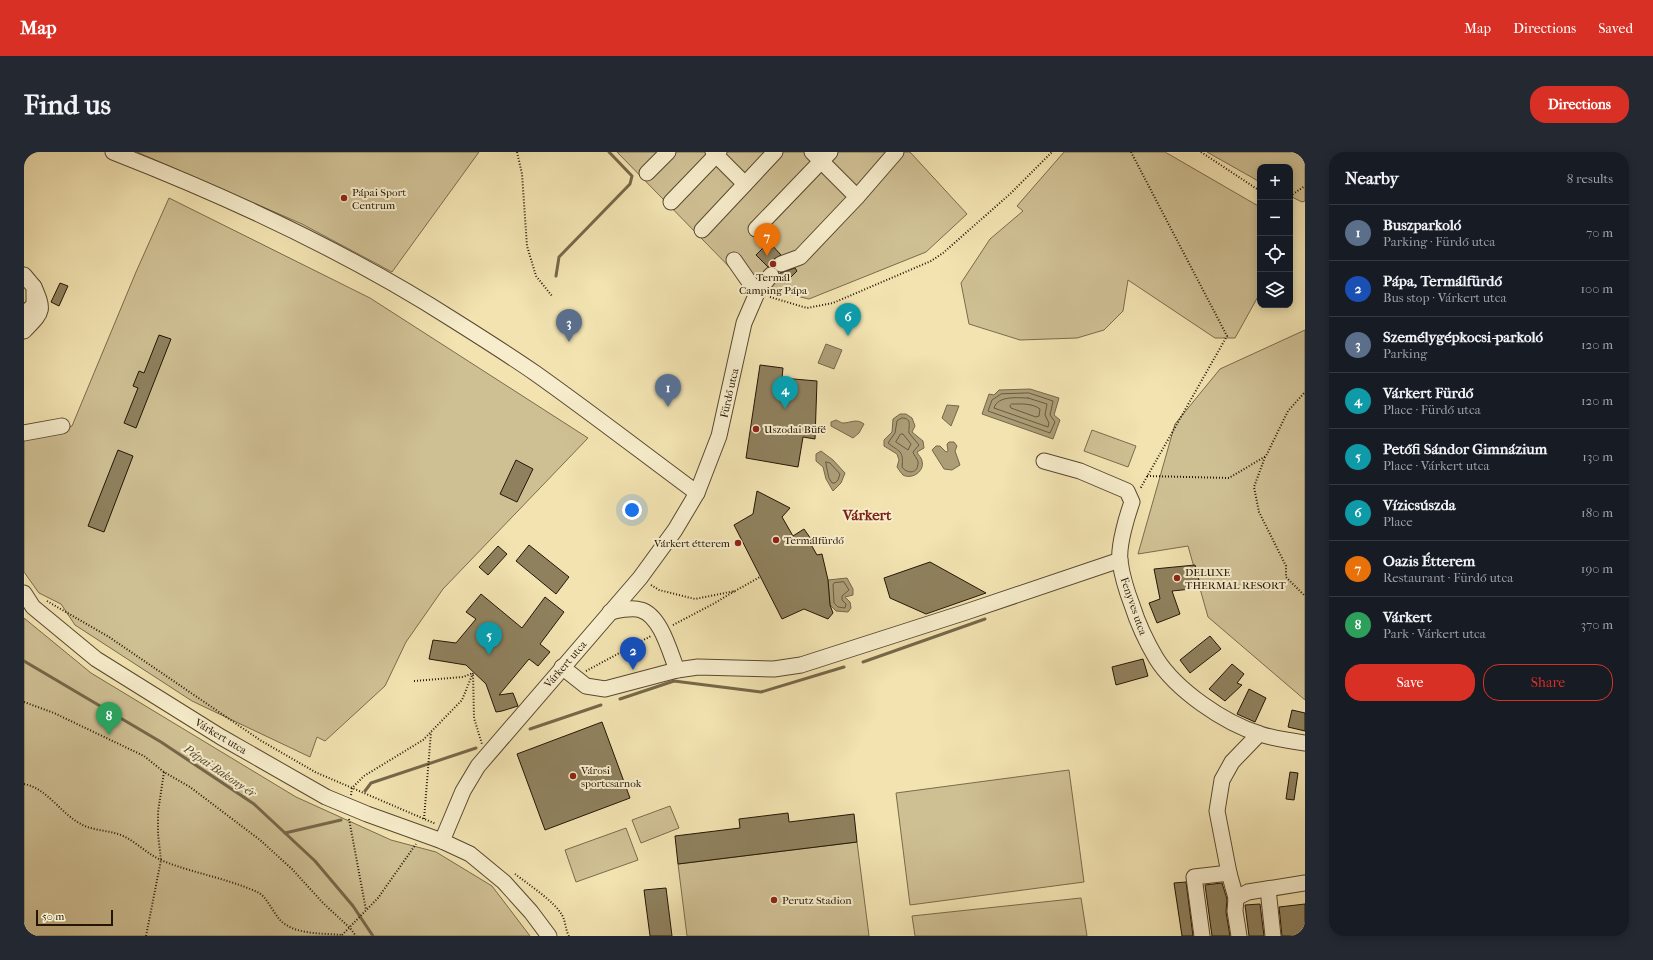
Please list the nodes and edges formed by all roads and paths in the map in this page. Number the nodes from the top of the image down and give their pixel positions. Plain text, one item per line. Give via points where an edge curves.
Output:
1 (113, 152) edge
2 (517, 152) edge
3 (668, 152) edge
4 (775, 152) edge
5 (896, 152) edge
6 (1052, 152) edge
7 (1131, 152) edge
8 (1201, 152) edge
9 (716, 153) edge
10 (821, 155) edge
11 (647, 173) dead end
12 (745, 184) junction
13 (1305, 186) edge
14 (1257, 188) edge
15 (1293, 194) edge
16 (857, 197) junction
17 (671, 202) dead end
18 (756, 228) dead end
19 (702, 230) dead end
20 (734, 260) dead end
21 (24, 275) edge
22 (34, 287) junction
23 (757, 293) junction
24 (552, 296) dead end
25 (24, 314) edge
26 (24, 330) edge
27 (1305, 392) edge
28 (62, 426) dead end
29 (24, 433) edge
30 (1266, 456) junction
31 (1044, 461) dead end
32 (1147, 476) junction
33 (697, 493) junction
34 (1132, 502) junction
35 (1120, 560) junction
36 (760, 577) dead end
37 (640, 578) junction
38 (24, 593) edge
39 (1305, 596) edge
40 (45, 600) dead end
41 (610, 612) junction
42 (562, 667) junction
43 (677, 670) junction
44 (473, 673) junction
45 (414, 681) dead end
46 (24, 702) edge
47 (431, 732) junction
48 (1259, 734) junction
49 (1305, 743) edge
50 (486, 757) junction
51 (428, 767) dead end
52 (164, 772) junction
53 (24, 784) edge
54 (352, 788) junction
55 (348, 806) junction
56 (445, 834) junction
57 (161, 860) junction
58 (510, 870) dead end
59 (1229, 873) junction
60 (1305, 883) edge
61 (1268, 889) junction
62 (1236, 898) junction
63 (350, 928) junction
64 (146, 936) edge
65 (342, 936) edge
66 (356, 936) edge
67 (549, 936) edge
68 (569, 936) edge
69 (1202, 936) edge
70 (1239, 936) edge
71 (1273, 936) edge

1 - 33 street via 167,173 288,228 453,320 535,373
2 - 24 path via 522,174 527,246 536,276
3 - 11 street
4 - 12 street
5 - 16 street
6 - 23 path via 1010,194 931,261 833,303 807,308
7 - 32 path via 1227,336
8 - 14 path
9 - 12 street
9 - 17 street
10 - 16 street
10 - 18 street
12 - 19 street
13 - 15 path
16 - 23 street, Fürdő utca via 800,257 776,270
20 - 23 street
21 - 22 street
22 - 25 street via 34,305
22 - 26 street via 41,304 40,313
23 - 33 street, Fürdő utca via 744,323 719,436
27 - 30 path via 1288,411
28 - 29 street
30 - 32 path via 1229,478
30 - 39 path via 1254,487 1259,512 1286,566 1286,578
31 - 34 street via 1080,471 1127,491
32 - 34 path
33 - 37 street, Várkert utca via 676,530
34 - 35 street, Fenyves utca via 1125,522
35 - 43 street via 801,665 774,669 698,667
35 - 48 street, Fenyves utca via 1140,629 1157,659 1176,682 1201,703
36 - 37 path via 735,591 695,599 659,590
37 - 41 street, Várkert utca
38 - 55 street, Várkert utca via 33,607 96,659 221,737 326,797
40 - 54 path via 109,637 260,740 315,772
41 - 42 street, Várkert utca
41 - 43 street via 630,609 648,614 661,631
42 - 43 street via 586,686 605,689
42 - 50 street, Várkert utca
44 - 45 path via 463,677
44 - 47 path via 462,700
44 - 50 path via 474,718
46 - 52 path via 54,713 144,756
47 - 51 path
47 - 54 path via 423,740 364,776
48 - 49 street, Fenyves utca
48 - 59 street via 1232,762 1222,780 1217,811
50 - 56 street, Várkert utca via 463,791
52 - 57 path via 158,812
52 - 63 path via 190,787 260,840
53 - 57 path via 39,790 80,824 119,834
54 - 55 path
54 - 56 path via 424,820
55 - 56 street, Várkert utca
55 - 63 path via 366,910
56 - 67 street, Várkert utca via 504,882
57 - 64 path
57 - 65 path via 258,892 281,921 292,928
58 - 68 path via 556,907 563,916
59 - 62 street
59 - 69 street via 1194,877
60 - 61 street
61 - 62 street via 1248,892
61 - 71 street
62 - 70 street
63 - 65 path
63 - 66 path

